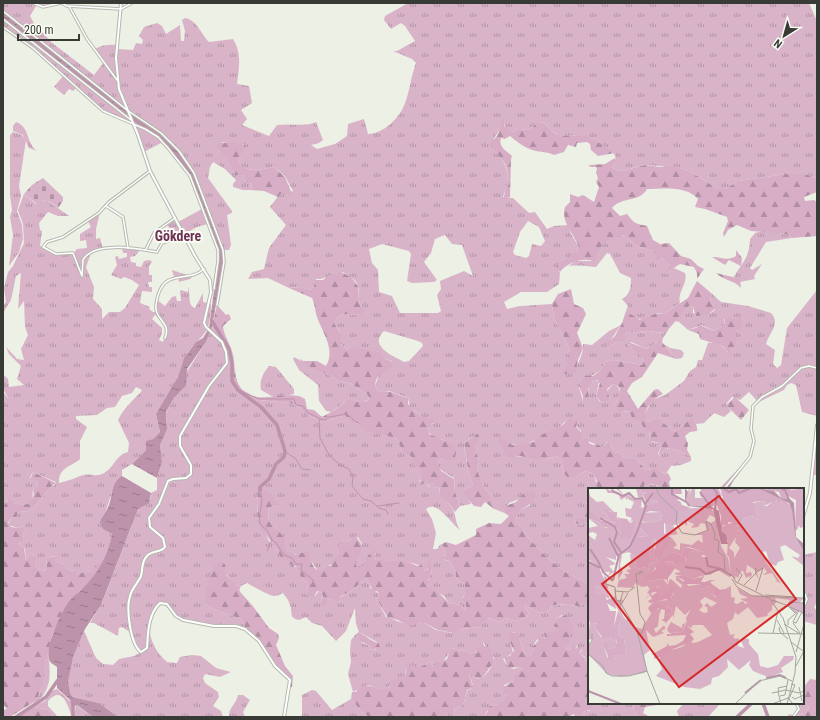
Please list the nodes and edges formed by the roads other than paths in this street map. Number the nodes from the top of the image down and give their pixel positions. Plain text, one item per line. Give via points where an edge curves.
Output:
1 (33, 3) edge
2 (62, 3) edge
3 (121, 3) edge
4 (132, 3) edge
5 (69, 6) junction
6 (121, 9) junction
7 (3, 11) edge
8 (3, 18) edge
9 (3, 27) edge
10 (117, 80) junction
11 (129, 112) junction
12 (130, 119) junction
13 (133, 124) junction
14 (180, 154) junction
15 (177, 157) junction
16 (150, 171) junction
17 (105, 206) junction
18 (175, 218) junction
19 (185, 236) junction
20 (128, 248) junction
21 (146, 249) junction
22 (204, 269) junction
23 (213, 289) junction
24 (219, 290) junction
25 (217, 305) dead end
26 (165, 338) dead end
27 (817, 368) edge
28 (817, 425) edge
29 (725, 488) edge
30 (804, 514) edge
31 (804, 592) edge
32 (804, 606) edge
33 (796, 704) edge
34 (284, 717) edge
35 (793, 717) edge

1 - 2 street via 43,7
2 - 5 street
3 - 6 street
4 - 6 street
5 - 6 street
5 - 10 street via 87,39
6 - 10 street via 116,58
7 - 11 street
8 - 12 street
9 - 13 street via 34,49 103,111
10 - 11 street
11 - 12 street
11 - 14 street via 162,133
12 - 13 street
13 - 15 street via 158,137
13 - 16 street
14 - 15 street
14 - 24 street via 194,173 222,246 224,262
15 - 23 street via 190,176 218,250
16 - 17 street
16 - 18 street
17 - 20 street via 123,216
17 - 20 street via 67,235 50,241 43,247 56,254 72,253 82,276 82,263 88,254 109,248
18 - 19 street
18 - 21 street via 154,232
19 - 21 street via 162,243 158,252
19 - 22 street
20 - 21 street
22 - 23 street
22 - 26 street via 198,274 171,278 162,288 155,312 166,327
23 - 24 street
23 - 34 street via 204,323 222,342 227,363 209,386 180,436 180,446 192,472 188,477 168,482 158,507 149,518 150,527 163,538 165,547 149,554 144,560 141,576 130,599 129,619 141,652 147,648 150,623 154,610 160,603 167,604 176,616 183,620 244,629 259,641 275,666 290,680
24 - 25 street
27 - 29 street via 801,368 782,386 762,397 753,406 752,452
28 - 30 street via 810,493
31 - 32 street via 807,599
33 - 35 street via 799,709

